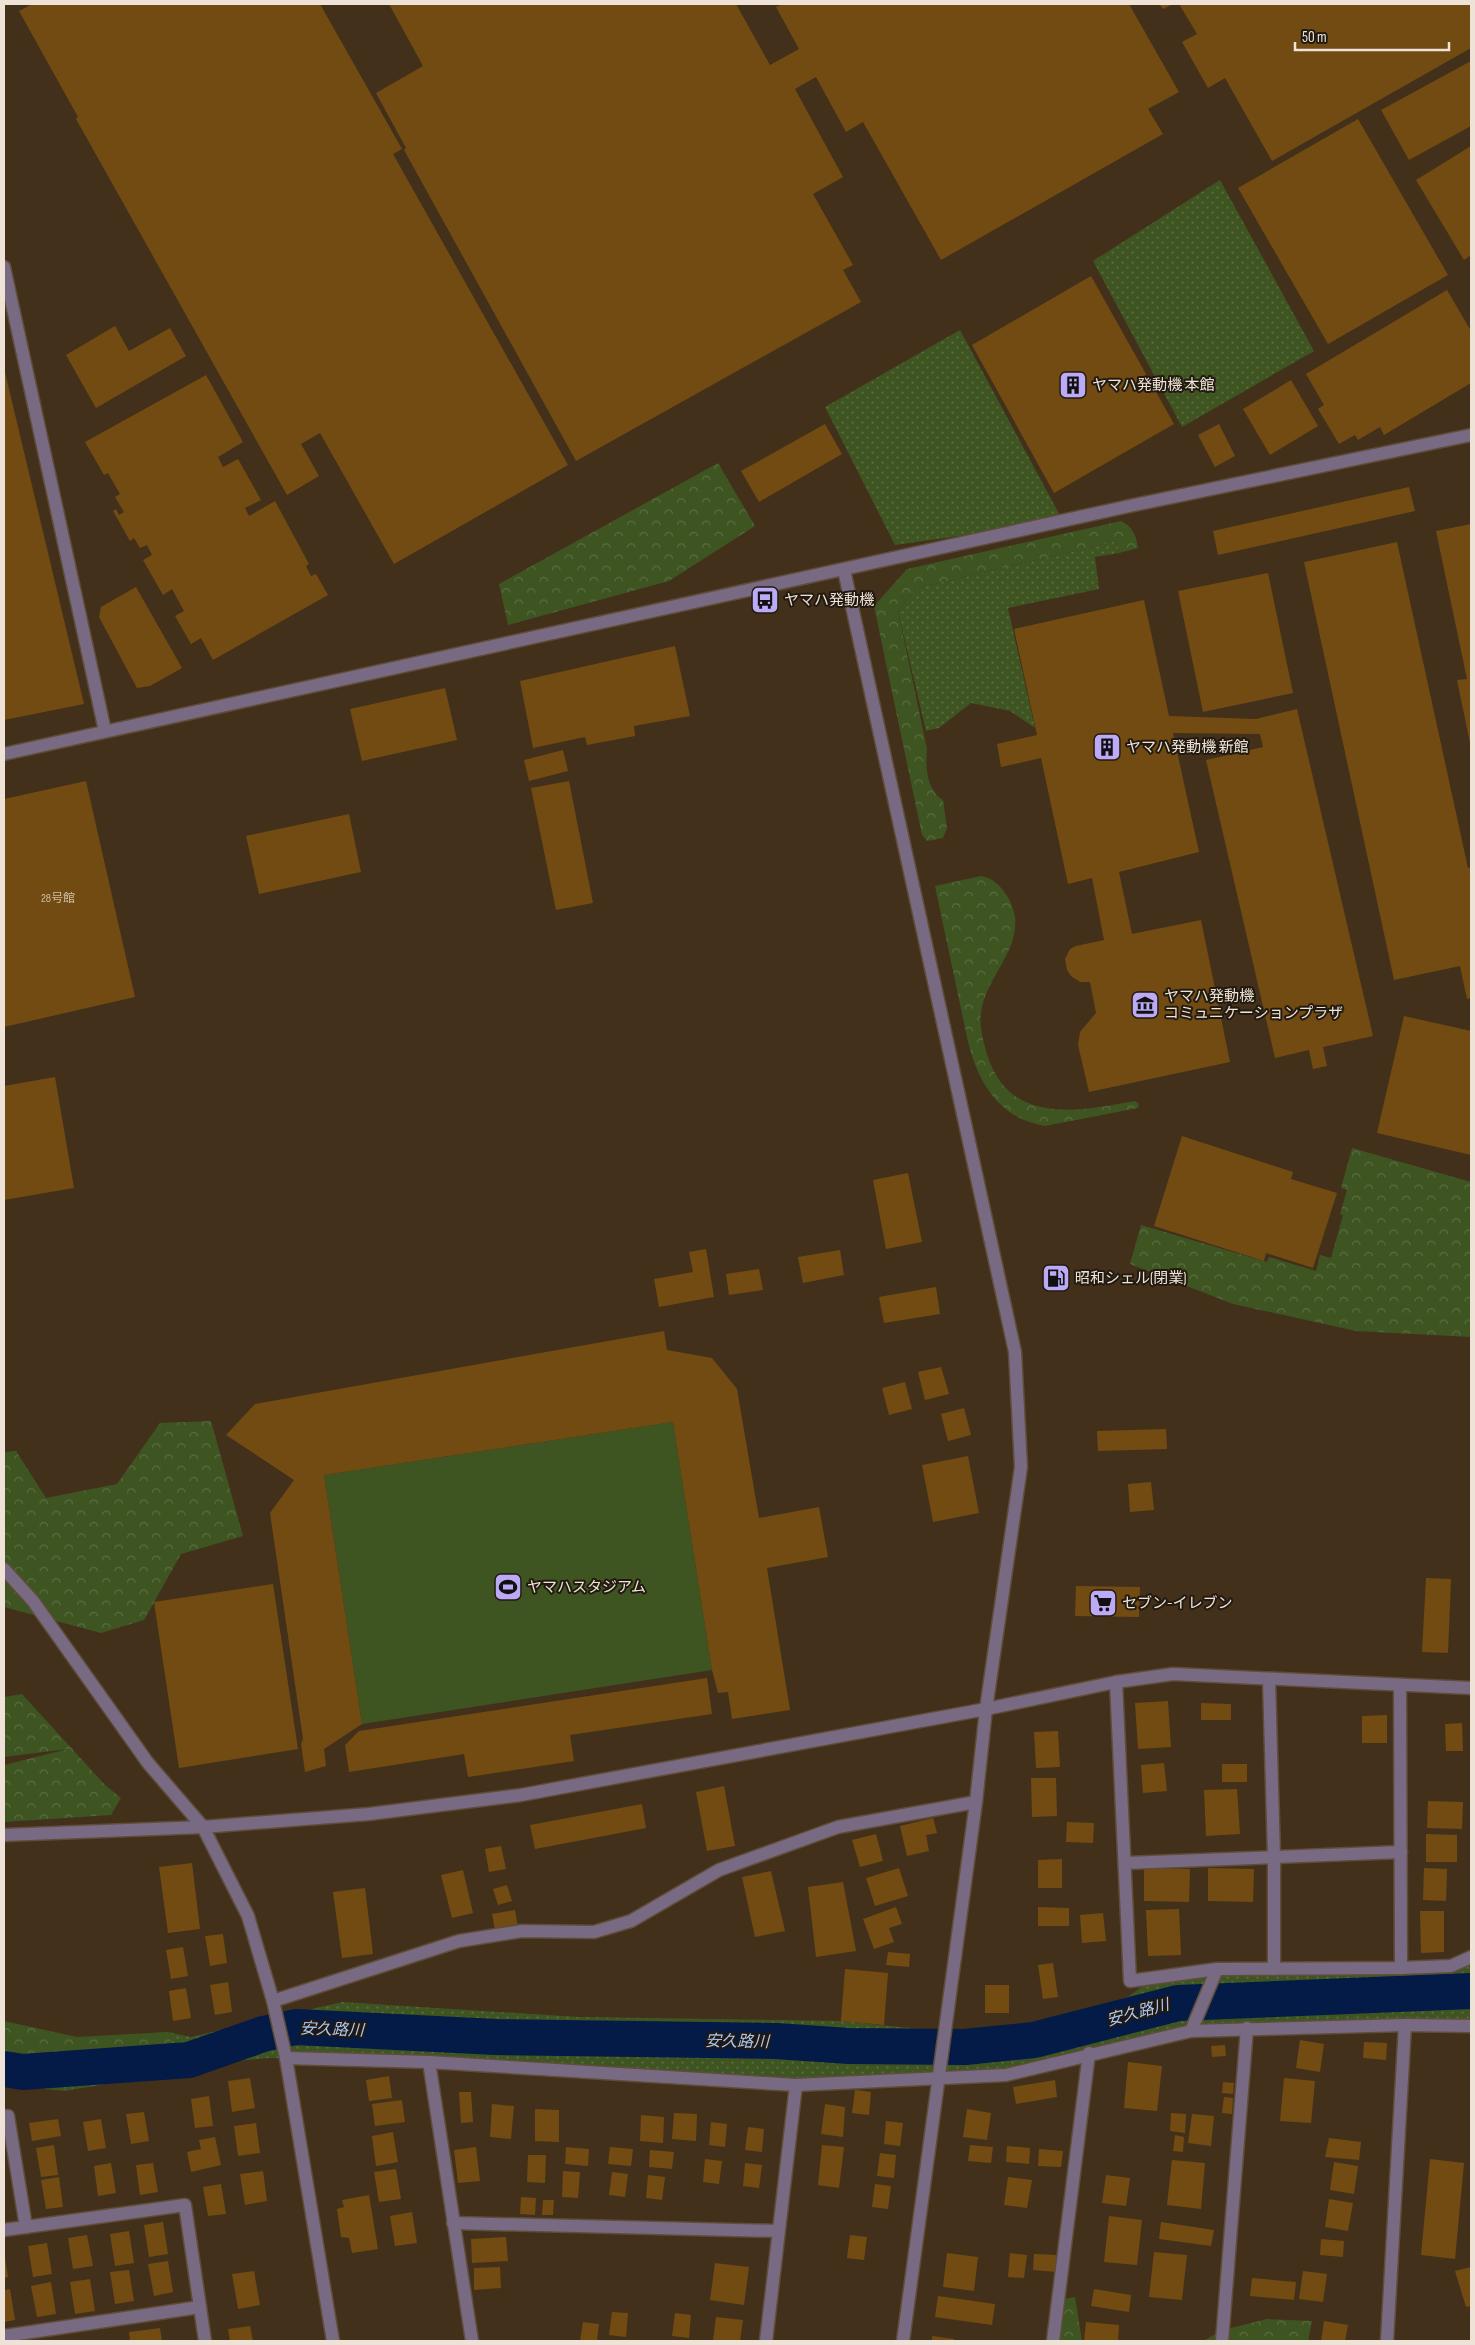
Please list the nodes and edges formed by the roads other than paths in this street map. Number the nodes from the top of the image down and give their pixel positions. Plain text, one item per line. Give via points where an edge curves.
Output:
1 (4, 267) edge
2 (1471, 435) edge
3 (844, 570) junction
4 (106, 731) junction
5 (4, 754) edge
6 (4, 1570) edge
7 (1269, 1679) junction
8 (1116, 1682) junction
9 (1400, 1686) junction
10 (1471, 1688) edge
11 (986, 1710) junction
12 (976, 1802) junction
13 (203, 1827) junction
14 (4, 1836) edge
15 (1401, 1852) junction
16 (1274, 1857) junction
17 (1126, 1863) junction
18 (1471, 1957) edge
19 (1401, 1968) junction
20 (1274, 1969) junction
21 (1215, 1974) junction
22 (275, 2007) junction
23 (1405, 2025) junction
24 (1193, 2026) junction
25 (1471, 2026) edge
26 (1247, 2028) junction
27 (284, 2053) junction
28 (1090, 2053) junction
29 (429, 2062) junction
30 (939, 2078) junction
31 (796, 2085) junction
32 (4, 2116) edge
33 (453, 2224) junction
34 (26, 2227) junction
35 (4, 2230) edge
36 (778, 2232) junction
37 (200, 2307) junction
38 (4, 2336) edge
39 (205, 2341) edge
40 (333, 2341) edge
41 (472, 2341) edge
42 (766, 2341) edge
43 (903, 2341) edge
44 (1053, 2341) edge
45 (1222, 2341) edge
46 (1388, 2341) edge

1 - 4 street
2 - 3 street via 1134,505
3 - 4 street
3 - 11 street via 1015,1352 1021,1467
4 - 5 street
6 - 13 street via 33,1601 148,1763
7 - 8 street via 1173,1674
7 - 9 street
7 - 16 street
8 - 11 street
8 - 17 street
9 - 10 street
9 - 15 street
11 - 12 street
11 - 13 street via 521,1795 369,1814
12 - 22 street via 838,1828 719,1870 631,1921 594,1932 522,1931 459,1941
12 - 30 street
13 - 14 street
13 - 22 street via 248,1916
15 - 16 street
15 - 19 street
16 - 17 street
16 - 20 street
17 - 21 street via 1130,1981
18 - 19 street via 1451,1966
19 - 20 street
20 - 21 street
21 - 24 street
22 - 27 street
23 - 25 street
23 - 26 street
23 - 46 street
24 - 26 street
24 - 28 street
26 - 45 street
27 - 29 street
27 - 40 street
28 - 30 street via 1006,2074
28 - 44 street
29 - 31 street
29 - 33 street
30 - 31 street
30 - 43 street
31 - 36 street
32 - 34 street via 8,2116
33 - 36 street
33 - 41 street
34 - 35 street
34 - 37 street via 185,2205
36 - 42 street
37 - 38 street
37 - 39 street

